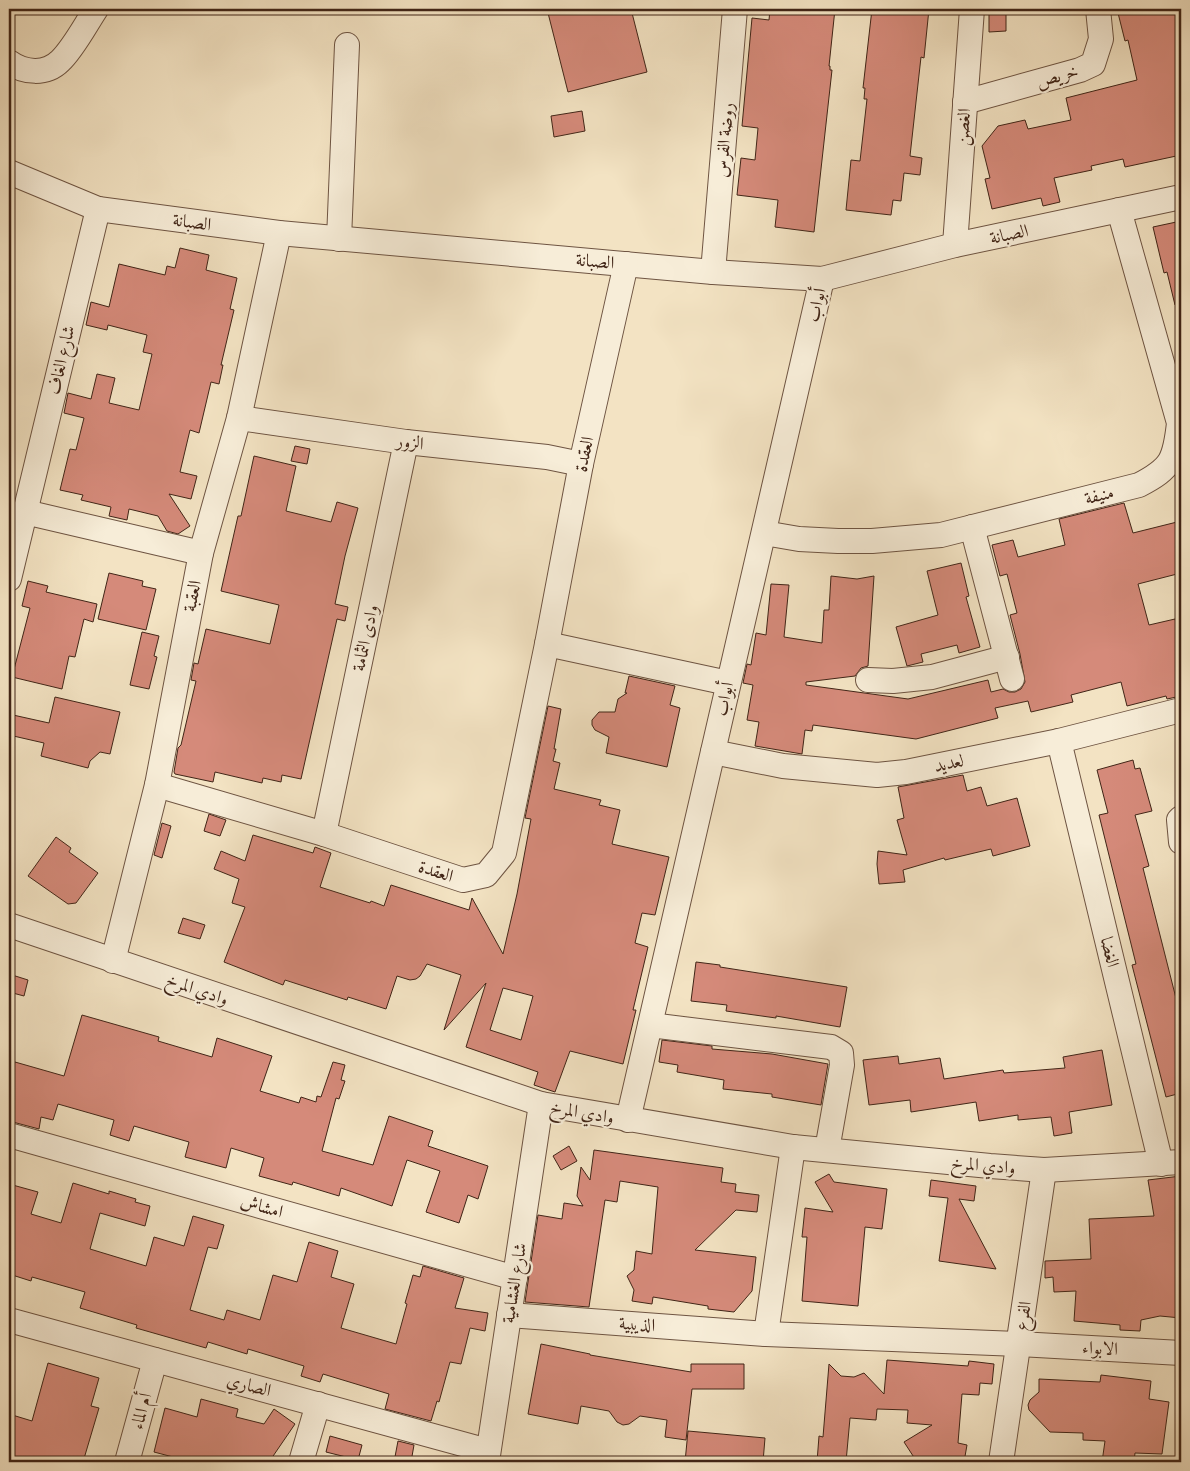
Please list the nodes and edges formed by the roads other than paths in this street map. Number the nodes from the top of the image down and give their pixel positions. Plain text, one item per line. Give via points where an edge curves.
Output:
1 (96, 9) edge
2 (735, 9) edge
3 (972, 9) edge
4 (1098, 9) edge
5 (347, 45) dead end
6 (9, 62) edge
7 (965, 102) junction
8 (9, 172) edge
9 (1181, 197) edge
10 (98, 209) junction
11 (1119, 210) junction
12 (279, 234) junction
13 (339, 239) junction
14 (954, 245) junction
15 (626, 264) junction
16 (713, 272) junction
17 (822, 279) junction
18 (239, 418) junction
19 (406, 442) junction
20 (582, 464) junction
21 (25, 512) junction
22 (972, 527) junction
23 (764, 533) junction
24 (200, 553) junction
25 (9, 578) edge
26 (547, 644) junction
27 (868, 680) dead end
28 (728, 682) junction
29 (1181, 710) edge
30 (1059, 741) junction
31 (713, 752) junction
32 (157, 785) junction
33 (1181, 818) edge
34 (324, 834) junction
35 (1181, 842) edge
36 (9, 925) edge
37 (113, 961) junction
38 (650, 1025) junction
39 (541, 1104) junction
40 (628, 1120) junction
41 (9, 1135) edge
42 (793, 1147) junction
43 (827, 1150) junction
44 (1171, 1163) edge
45 (1044, 1170) junction
46 (515, 1278) junction
47 (509, 1315) junction
48 (9, 1320) edge
49 (766, 1334) junction
50 (1018, 1344) junction
51 (1181, 1353) edge
52 (155, 1360) junction
53 (318, 1404) junction
54 (488, 1457) edge
55 (127, 1462) edge
56 (301, 1462) edge
57 (1002, 1462) edge

1 - 6 street via 60,62 45,70 30,72
2 - 16 street, روضة الفرس
3 - 7 street, الغصن
4 - 7 street, خريص via 1101,39 1093,64
5 - 13 street
7 - 14 street, الغصن
8 - 10 street, الصبانة
9 - 11 street, الصبانة
10 - 12 street, الصبانة
10 - 21 street, شارع الغاف
11 - 14 street, الصبانة
11 - 22 street, منيفة via 1179,423 1173,456 1166,468 1139,485
12 - 13 street, الصبانة
12 - 18 street, العقبة
13 - 15 street, الصبانة
14 - 17 street, الصبانة
15 - 16 street, الصبانة
15 - 20 street, العقدة
16 - 17 street, الصبانة
17 - 23 street, أبواب
18 - 19 street, الزور
18 - 24 street, العقبة
19 - 20 street, الزور via 548,457
19 - 34 street, وادى الثمامة
20 - 26 street, العقدة
21 - 24 street
21 - 25 street, شارع الغاف
22 - 23 street, منيفة via 941,535 872,541 799,539
22 - 27 street via 1009,668 893,681
23 - 28 street, أبواب
24 - 32 street, العقبة
26 - 28 street
26 - 34 street, العقدة via 504,853 486,875 464,880
28 - 31 street, أبواب
29 - 30 street, لعديد
30 - 31 street, لعديد via 878,775 783,766
30 - 44 street, الغضا
31 - 38 street, أبواب
32 - 34 street, العقدة
32 - 37 street, العقبة
33 - 35 street
36 - 37 street, وادي المرخ
37 - 39 street, وادي المرخ
38 - 40 street, أبواب
38 - 43 street via 831,1047 841,1053 842,1065
39 - 40 street, وادي المرخ
39 - 46 street, شارع الغشامية
40 - 42 street, وادي المرخ
41 - 46 street, امشاش
42 - 43 street, وادي المرخ
42 - 49 street
43 - 45 street, وادي المرخ
44 - 45 street, وادي المرخ
45 - 50 street, الفرع
46 - 47 street, شارع الغشامية
47 - 49 street, الذيبية
47 - 54 street, شارع الغشامية
48 - 52 street, الصاري
49 - 50 street, الذيبية
50 - 51 street, الابواء
50 - 57 street, الفرع
52 - 53 street, الصاري
52 - 55 street, أم الماء
53 - 54 street, الصاري
53 - 56 street

